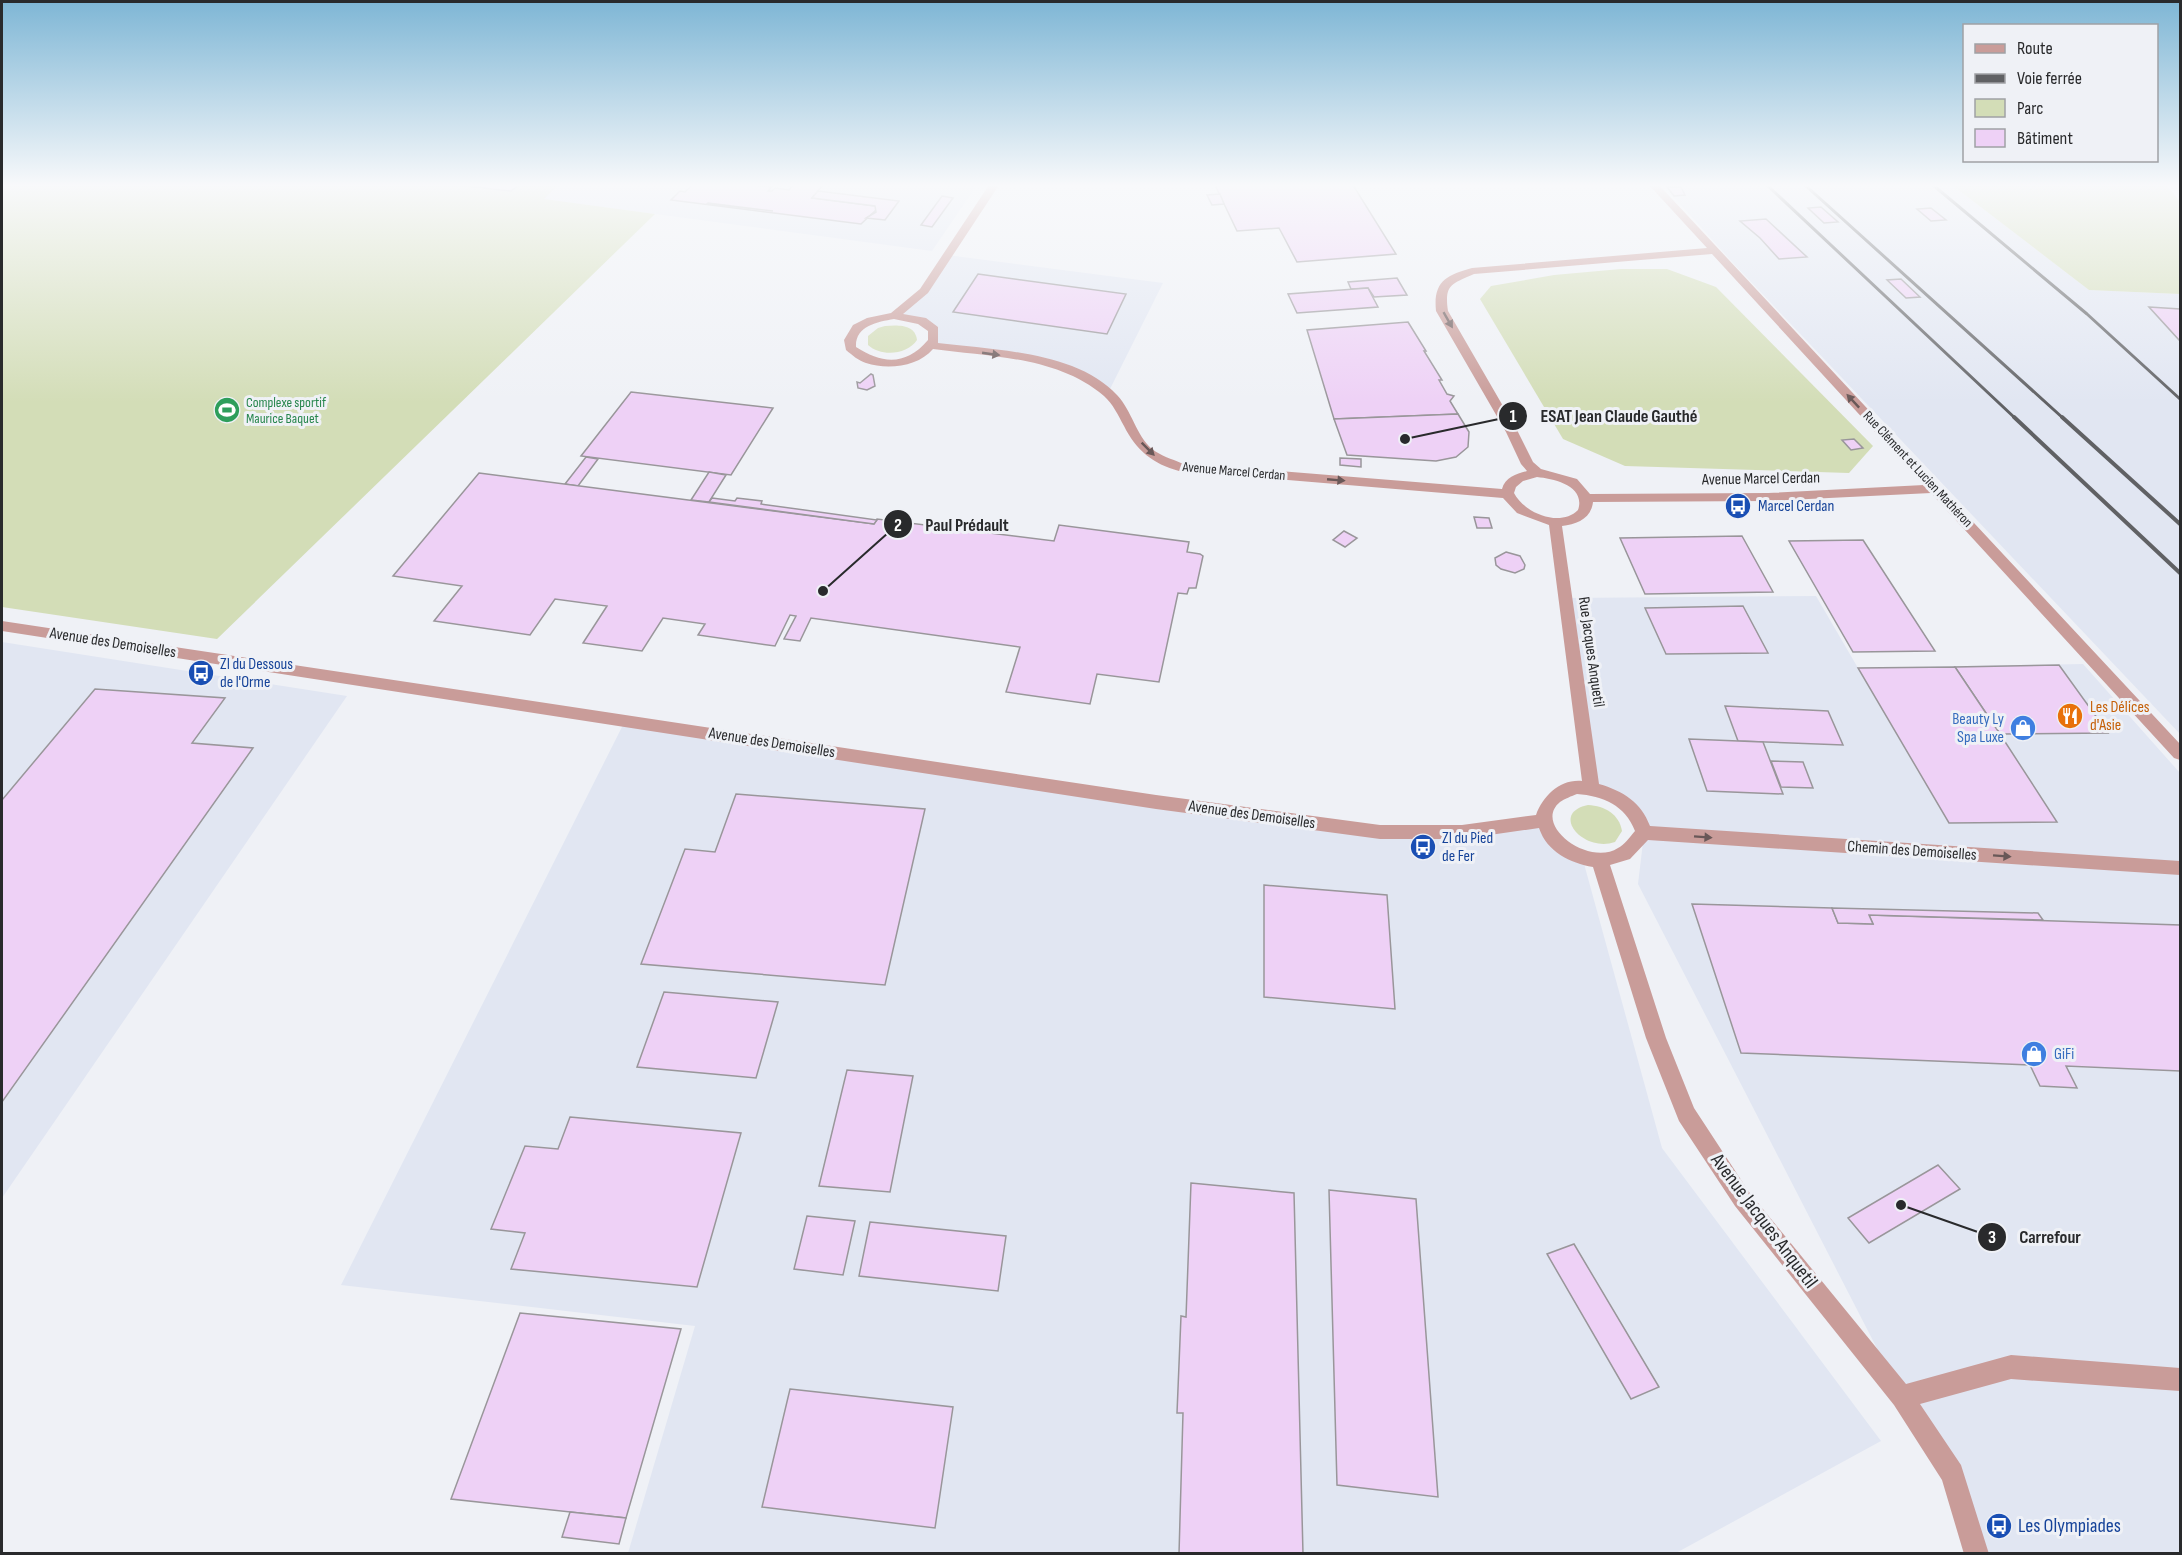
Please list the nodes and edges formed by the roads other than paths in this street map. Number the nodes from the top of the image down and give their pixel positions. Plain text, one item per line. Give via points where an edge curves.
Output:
1 (946, 258) edge
2 (1630, 258) edge
3 (1719, 258) edge
4 (894, 316) junction
5 (933, 346) junction
6 (1537, 473) junction
7 (1936, 489) junction
8 (1508, 494) junction
9 (1587, 498) junction
10 (1555, 522) junction
11 (2, 626) edge
12 (2181, 754) edge
13 (1591, 787) junction
14 (1544, 822) junction
15 (1644, 834) junction
16 (1600, 862) junction
17 (2181, 868) edge
18 (2181, 1380) edge
19 (1902, 1397) junction
20 (1977, 1554) edge

1 - 4 street via 924,291
2 -> 6 street via 1472,272 1447,282 1440,295 1442,311 1527,464
7 -> 3 street, Rue Clément et Lucien Mathéron
4 - 5 street via 928,324 936,338
4 - 5 street via 858,327 851,334 850,348 866,360 891,363 916,358
5 -> 8 street, Avenue Marcel Cerdan via 1049,362 1081,374 1118,402 1145,450 1179,467
6 - 8 street via 1515,479
6 - 9 street via 1573,483
7 - 9 street, Avenue Marcel Cerdan via 1768,497
7 - 12 street, Rue Clément et Lucien Mathéron
8 - 10 street via 1523,513
9 - 10 street via 1585,512 1578,518
10 - 13 street, Rue Jacques Anquetil
11 - 14 street, Avenue des Demoiselles via 1156,802 1380,832 1462,832
13 - 14 street via 1561,790 1550,798 1544,809
13 - 15 street via 1621,799 1633,809
14 - 16 street via 1566,852
15 - 16 street via 1627,853
15 -> 17 street, Chemin des Demoiselles
16 - 19 street, Avenue Jacques Anquetil via 1656,1038 1686,1114 1742,1199
18 - 19 street via 2011,1367
19 - 20 street, Avenue Jacques Anquetil via 1952,1474

